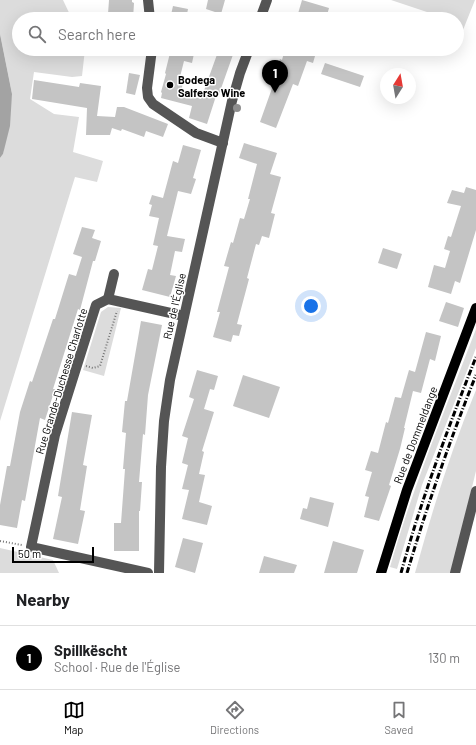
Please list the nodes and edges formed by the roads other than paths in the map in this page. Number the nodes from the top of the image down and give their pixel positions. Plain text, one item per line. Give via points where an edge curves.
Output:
1 (148, 0) edge
2 (267, 0) edge
3 (149, 12) edge
4 (263, 12) edge
5 (151, 56) edge
6 (246, 56) edge
7 (223, 143) junction
8 (114, 274) dead end
9 (108, 299) junction
10 (476, 308) edge
11 (184, 316) junction
12 (475, 496) edge
13 (148, 573) edge
14 (159, 573) edge
15 (381, 573) edge
16 (455, 573) edge

1 - 3 street
2 - 4 street
5 - 7 street via 147,88 148,97 153,104 196,133
6 - 7 street, Rue de l'Église
7 - 11 street, Rue de l'Église
8 - 9 street
9 - 11 street
9 - 13 street, Rue Grande-Duchesse Charlotte via 96,305 77,364 55,435 31,547
10 - 15 main road, Rue de Dommeldange via 407,490
11 - 14 street, Rue de l'Église via 164,421
12 - 16 street

